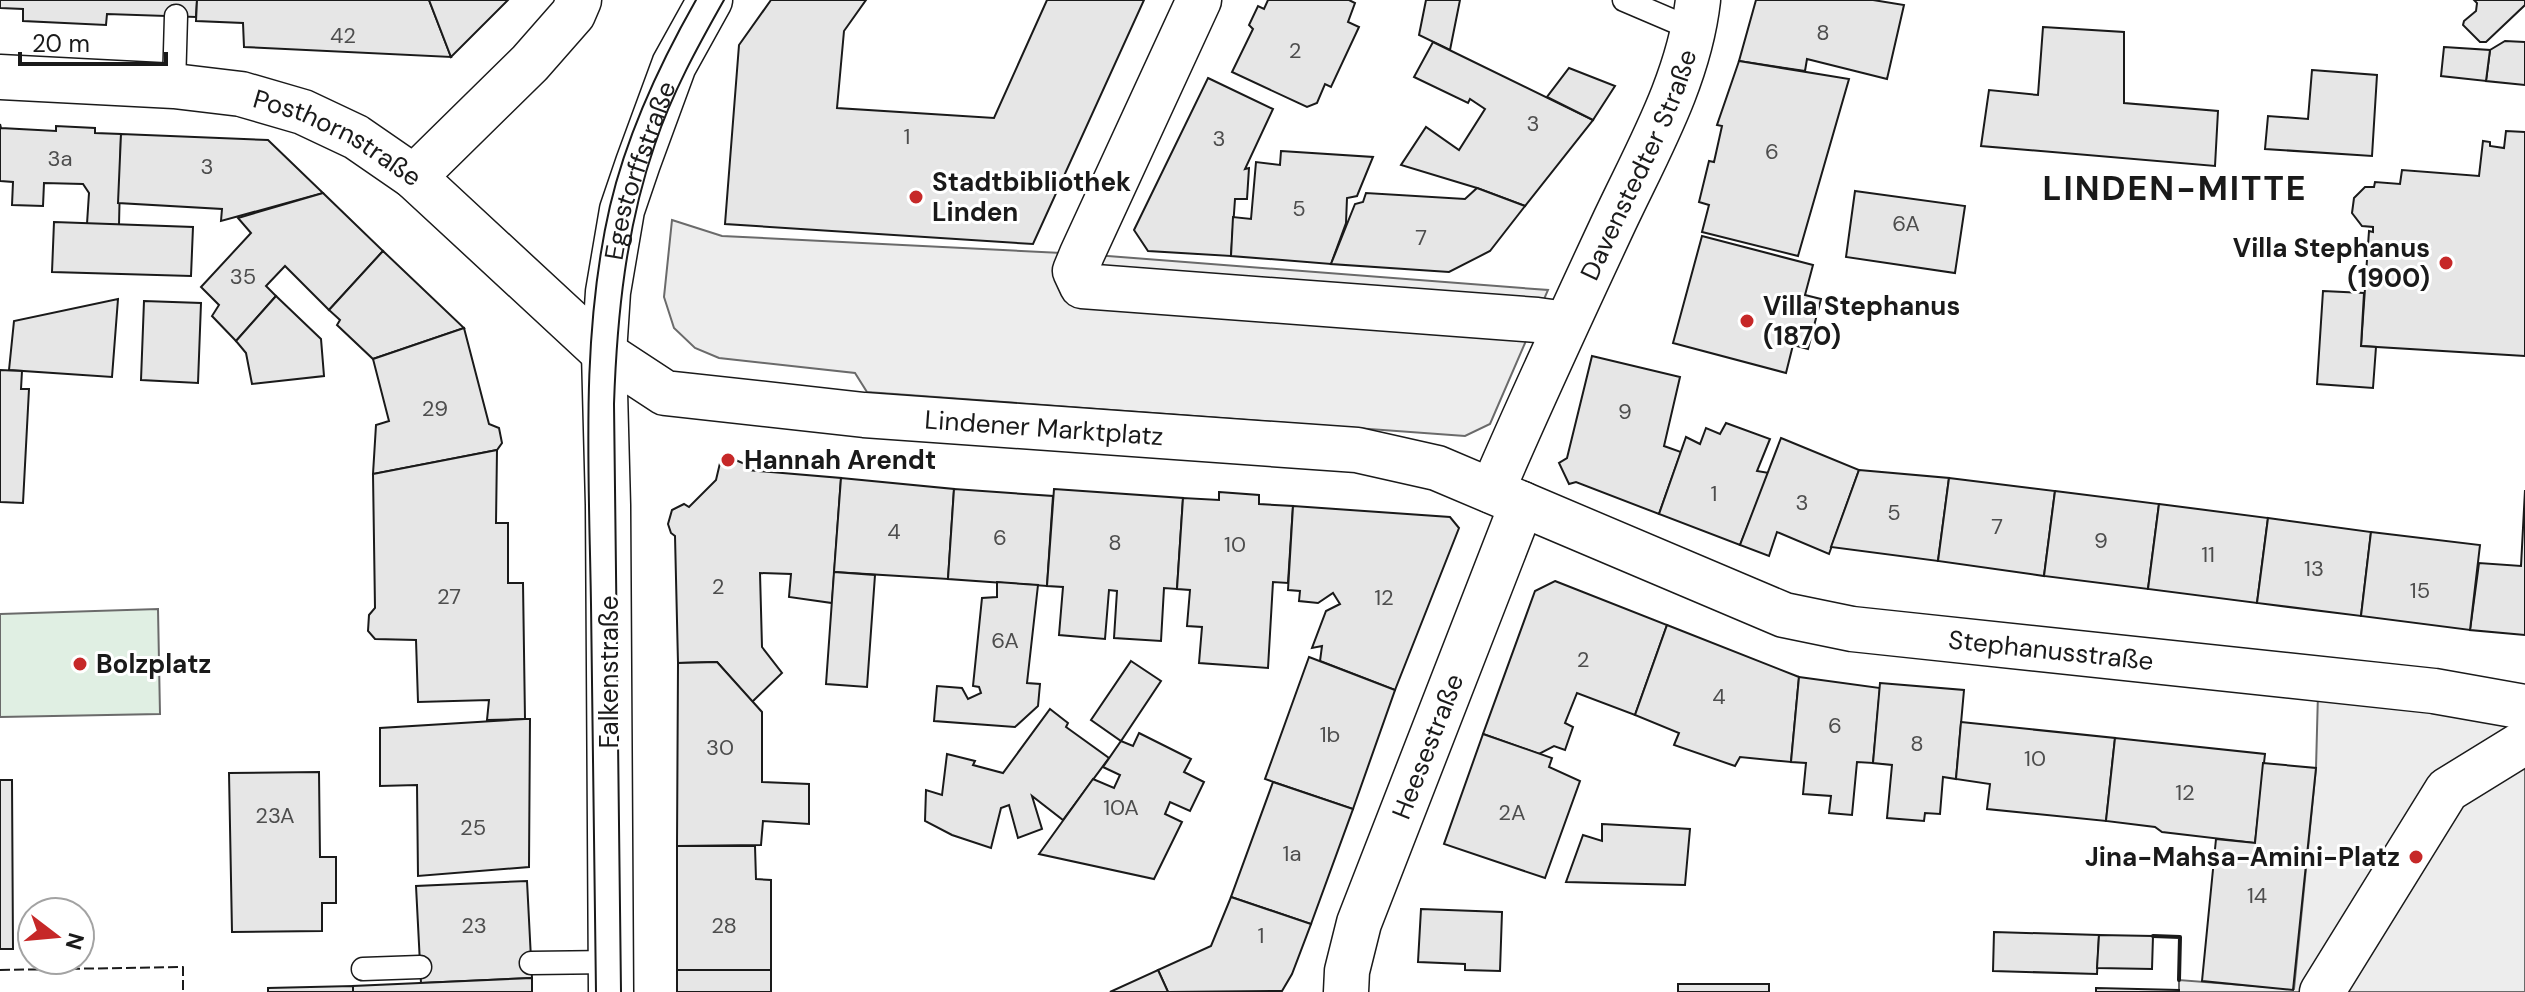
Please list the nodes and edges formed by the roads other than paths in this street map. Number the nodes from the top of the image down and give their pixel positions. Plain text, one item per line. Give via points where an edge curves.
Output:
1 (579, 0) edge
2 (710, 0) edge
3 (1199, 0) edge
4 (1624, 0) edge
5 (1695, 14) edge
6 (176, 16) dead end
7 (0, 77) edge
8 (174, 86) junction
9 (414, 177) junction
10 (1566, 324) junction
11 (604, 353) junction
12 (1507, 498) junction
13 (1592, 536) joint
14 (2525, 707) edge
15 (2525, 742) edge
16 (531, 963) dead end
17 (420, 967) dead end
18 (363, 969) dead end
19 (611, 977) edge
20 (1346, 992) edge
21 (2322, 992) edge

1 - 9 street via 530,63
2 - 11 street, Egestorffstraße via 674,65 622,210
3 - 10 street via 1075,271 1082,286
4 - 5 lane
5 - 10 street, Davenstedter Straße via 1652,147
6 - 8 lane
7 - 8 street, Posthornstraße
8 - 9 street, Posthornstraße via 241,94 303,112 356,137
9 - 11 street, Posthornstraße
10 - 12 street
11 - 12 street, Lindener Marktplatz via 665,393 893,418 1357,450 1437,468
11 - 19 street, Falkenstraße
12 - 13 street, Lindener Marktplatz
12 - 20 street, Heesestraße via 1359,923
13 - 14 street, Stephanusstraße via 1784,615 1852,629 2434,691
15 - 21 street via 2447,790
16 - 19 lane
17 - 18 lane

